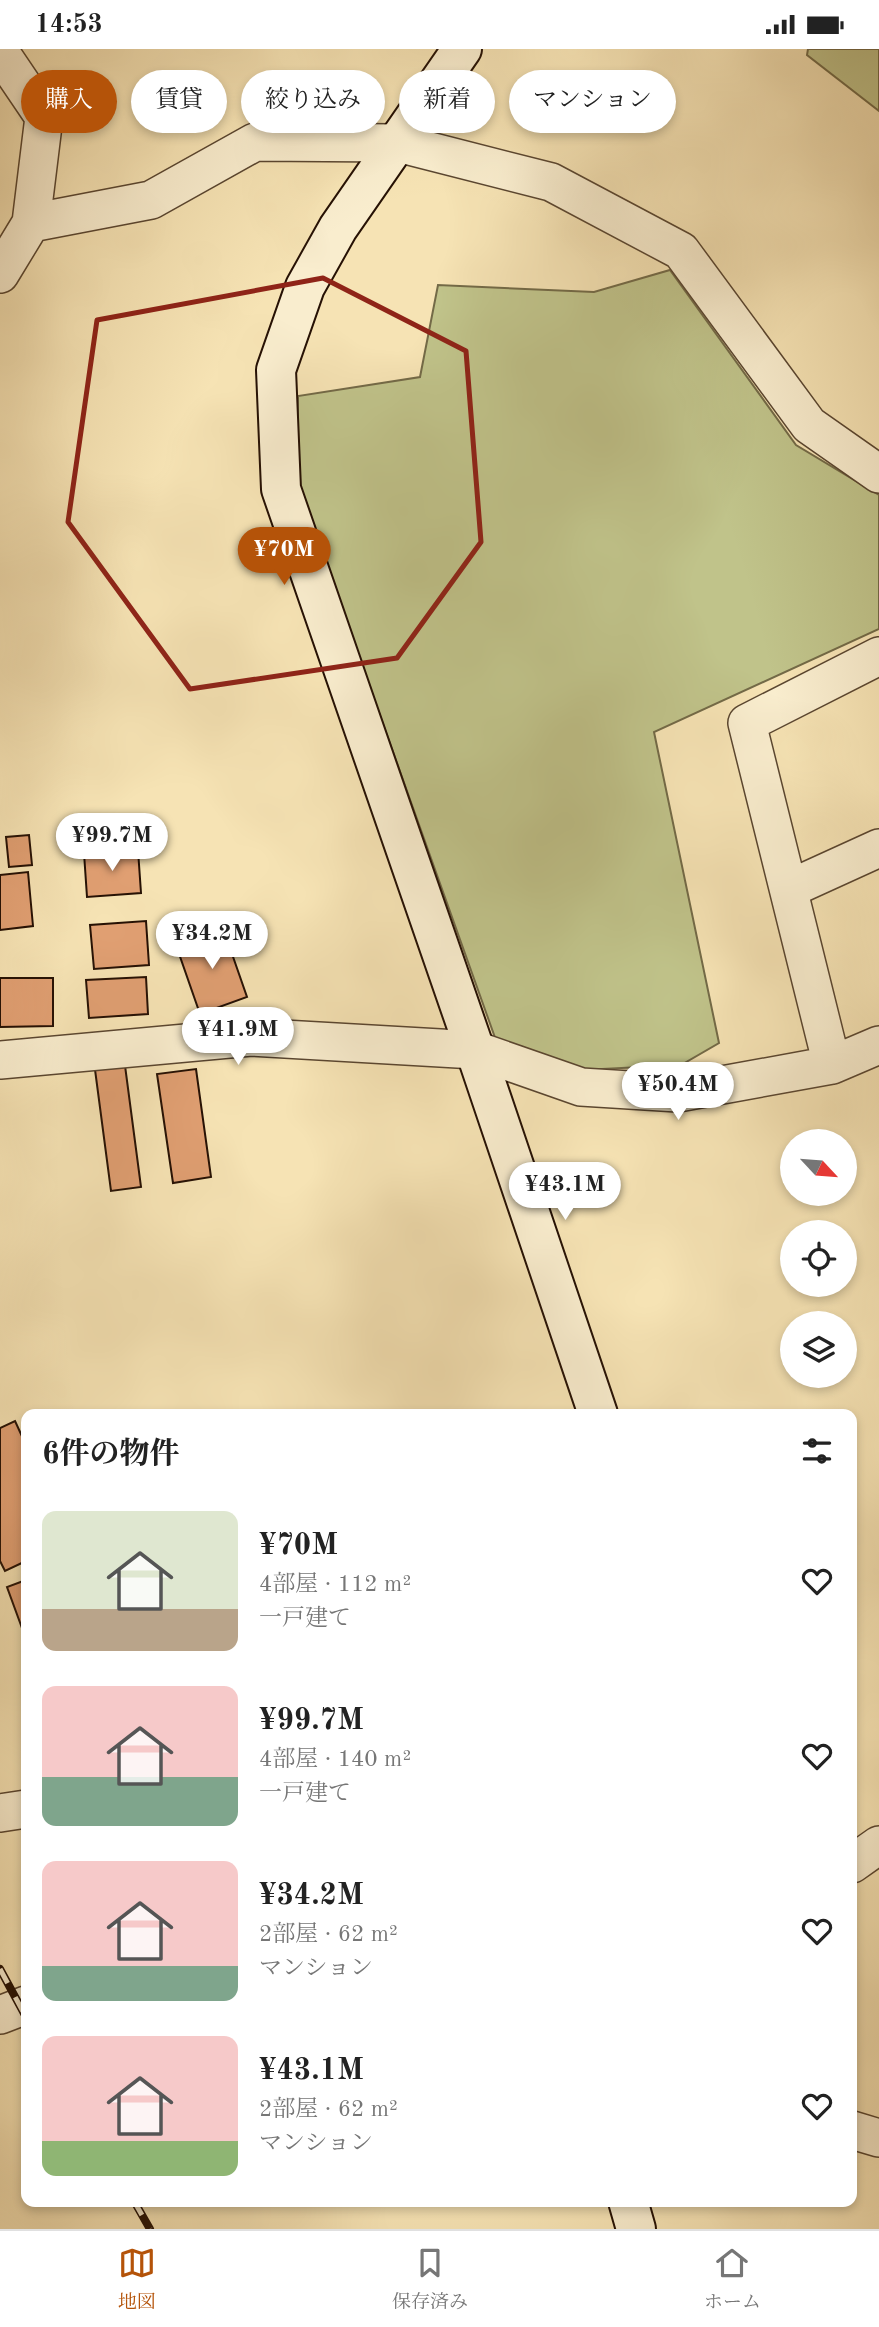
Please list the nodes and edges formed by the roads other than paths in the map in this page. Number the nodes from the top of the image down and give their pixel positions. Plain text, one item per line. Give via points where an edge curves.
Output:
1 (462, 49) edge
2 (0, 51) edge
3 (398, 143) junction
4 (31, 223) junction
5 (0, 274) edge
6 (879, 474) edge
7 (879, 656) edge
8 (879, 848) edge
9 (789, 889) junction
10 (879, 1045) edge
11 (475, 1050) junction
12 (0, 1060) edge
13 (832, 1065) junction
14 (596, 1409) edge
15 (21, 1810) edge
16 (0, 1813) edge
17 (879, 1845) edge
18 (857, 1860) edge
19 (21, 2007) edge
20 (0, 2015) edge
21 (857, 2131) edge
22 (879, 2138) edge
23 (630, 2207) edge
24 (636, 2229) edge

1 - 3 street
2 - 4 street via 44,117
3 - 4 street via 255,142 151,200
3 - 6 street via 551,182 681,251 809,425
3 - 11 street via 338,228 305,287 276,370 281,489
4 - 5 street
7 - 9 street via 747,723
8 - 9 street
9 - 13 street
10 - 13 street
11 - 12 street via 251,1037
11 - 13 street via 580,1087 678,1093
11 - 14 street
15 - 16 street
17 - 18 street
19 - 20 street
21 - 22 street
23 - 24 street

